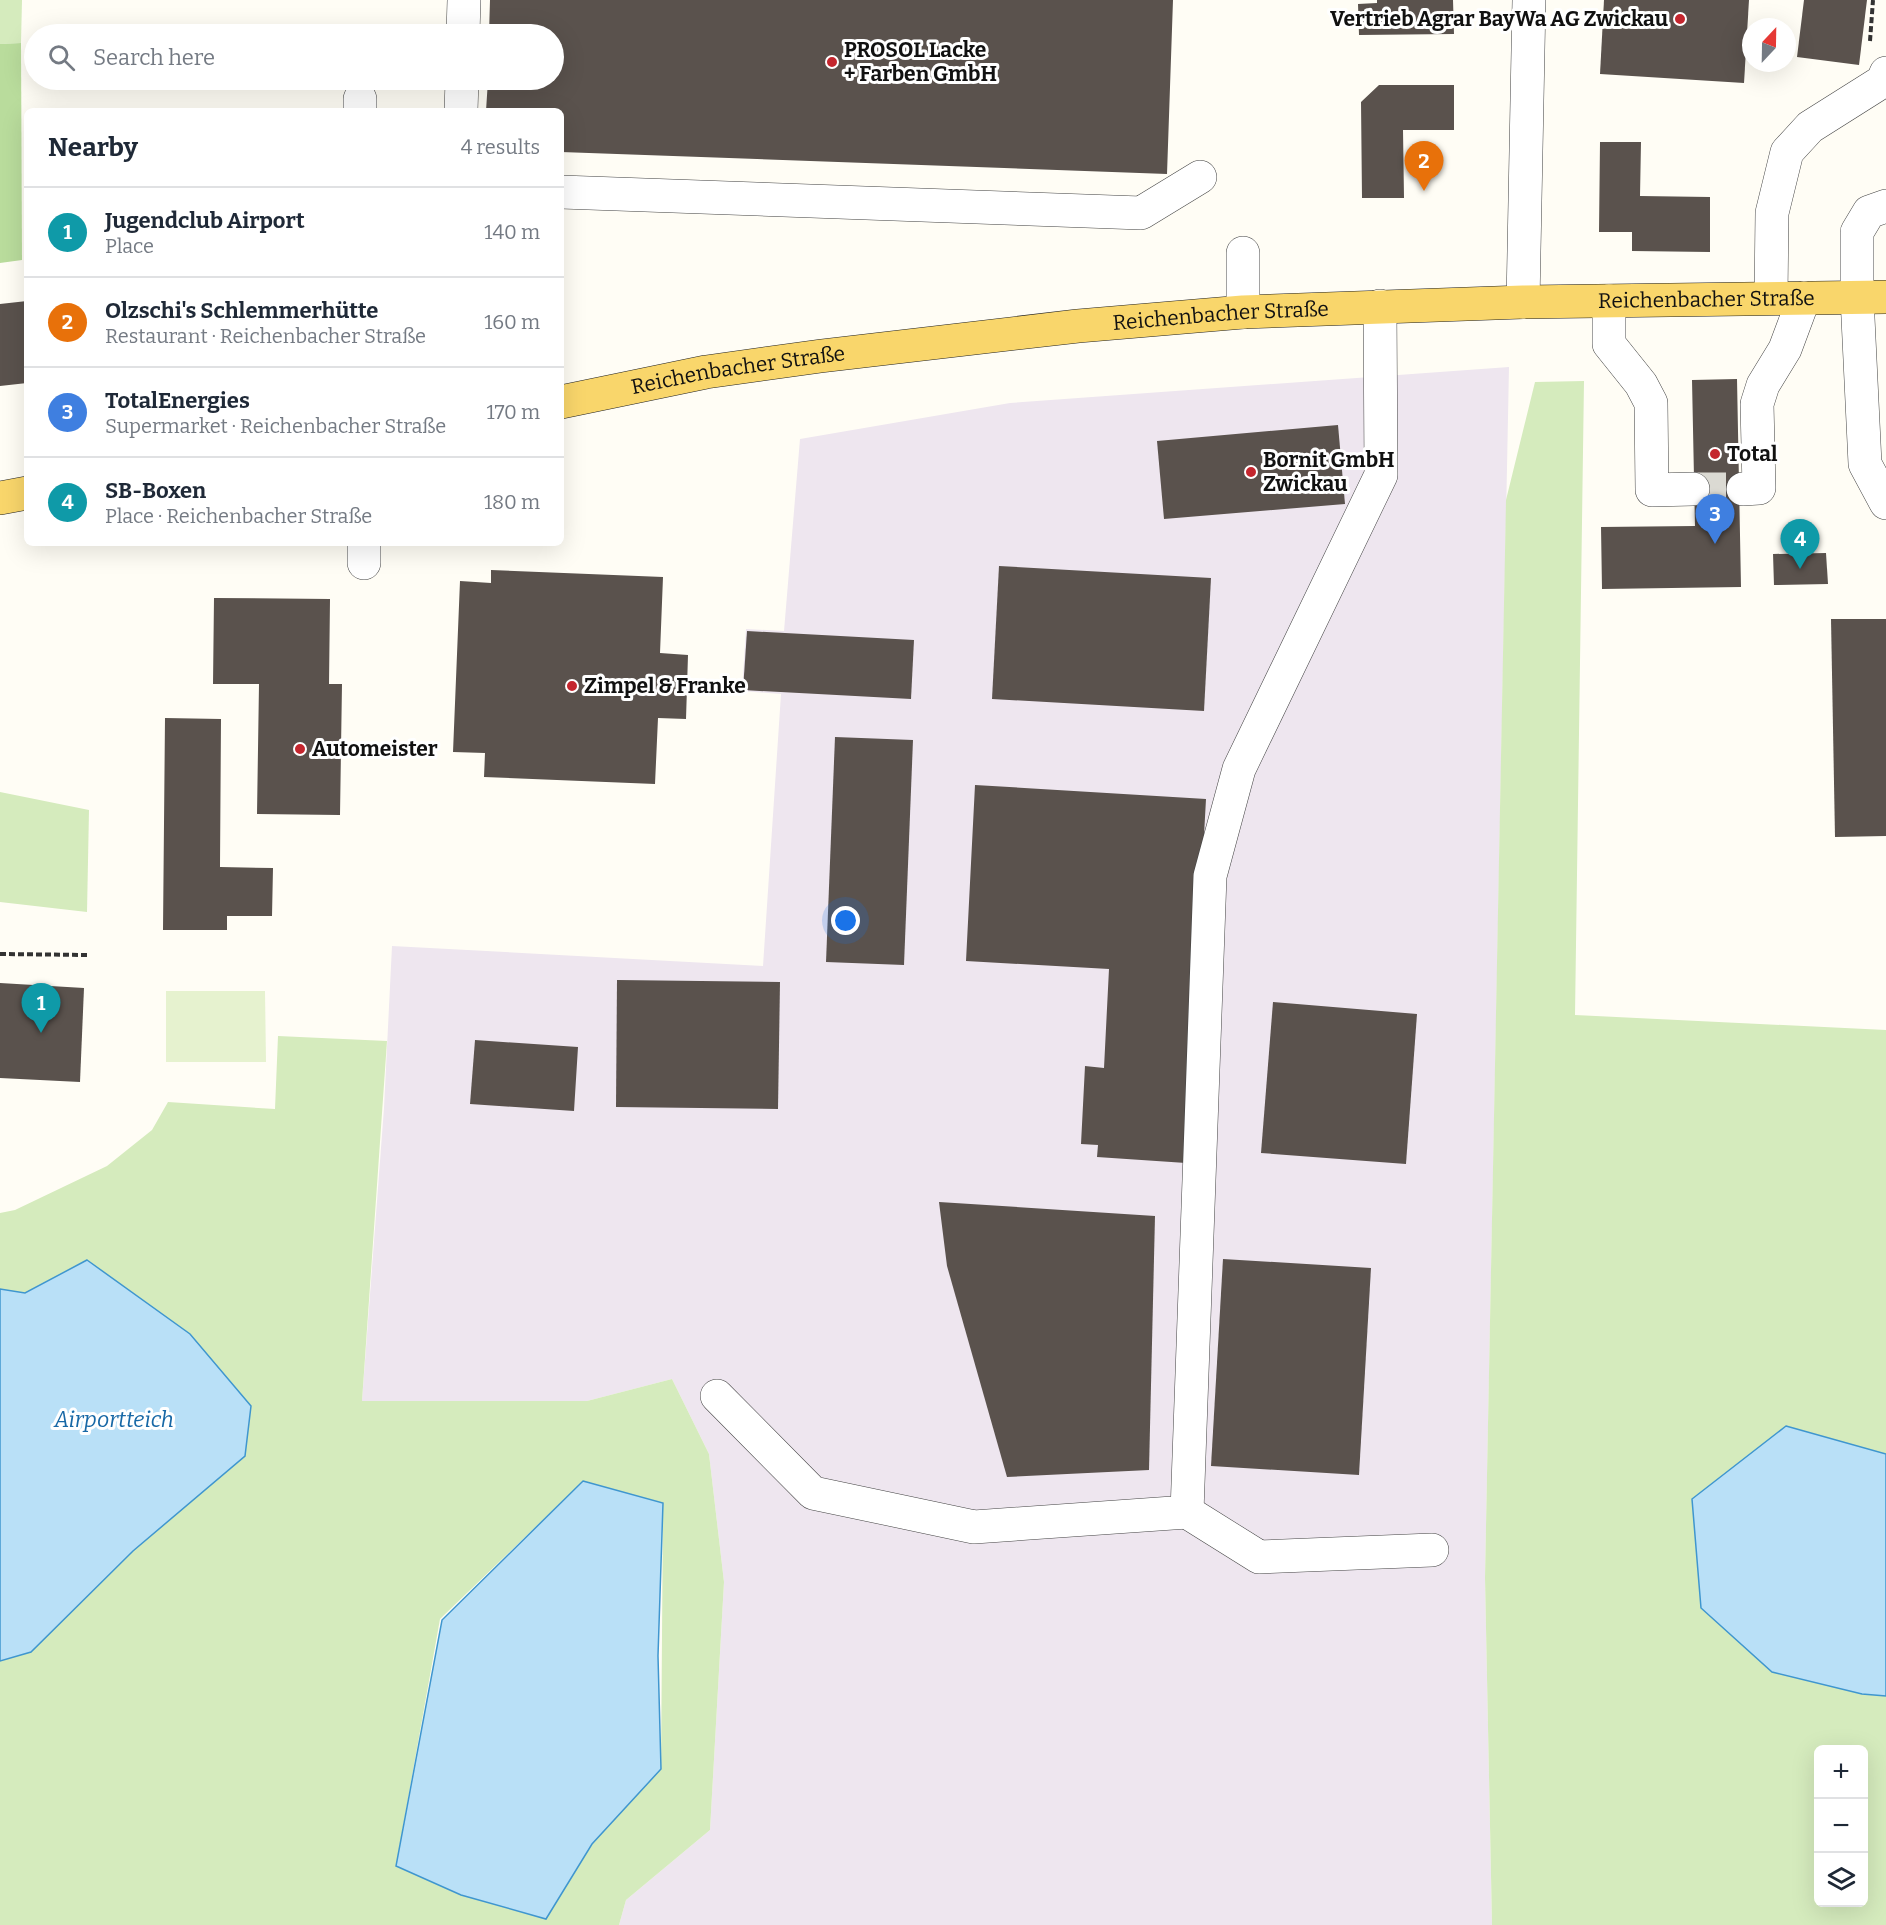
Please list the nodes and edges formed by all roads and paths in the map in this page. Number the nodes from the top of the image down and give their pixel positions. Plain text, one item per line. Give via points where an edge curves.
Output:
1 (464, 0) edge
2 (1529, 0) edge
3 (463, 24) edge
4 (1886, 73) edge
5 (462, 90) edge
6 (461, 108) edge
7 (1200, 177) dead end
8 (564, 192) edge
9 (1886, 206) edge
10 (1243, 253) dead end
11 (1871, 297) edge
12 (1771, 298) junction
13 (1804, 298) junction
14 (1609, 301) junction
15 (1523, 302) junction
16 (1380, 306) junction
17 (1243, 312) junction
18 (564, 401) edge
19 (1693, 489) tunnel mouth
20 (1743, 489) tunnel mouth
21 (24, 494) edge
22 (0, 498) edge
23 (1886, 503) edge
24 (0, 954) edge
25 (89, 955) dead end
26 (717, 1396) dead end
27 (1187, 1512) junction
28 (1432, 1550) dead end

1 - 3 lane
2 - 15 lane
4 - 12 lane via 1883,81 1810,127 1787,152 1772,213
5 - 6 lane
7 - 8 lane via 1141,213
9 - 11 lane via 1869,212 1857,232
10 - 17 lane
11 - 13 main road, Reichenbacher Straße
11 - 23 lane via 1865,464
12 - 13 main road, Reichenbacher Straße
12 - 14 main road, Reichenbacher Straße
13 - 20 lane via 1785,350 1763,385 1757,404 1759,488
14 - 15 main road, Reichenbacher Straße
14 - 19 lane via 1609,344 1652,403 1652,490
15 - 16 main road, Reichenbacher Straße
16 - 17 main road, Reichenbacher Straße
16 - 27 lane via 1382,475 1239,770 1210,876
17 - 18 main road, Reichenbacher Straße via 1078,326 821,356 706,372
21 - 22 main road
24 - 25 path
26 - 27 lane via 813,1493 974,1527
27 - 28 lane via 1259,1557

